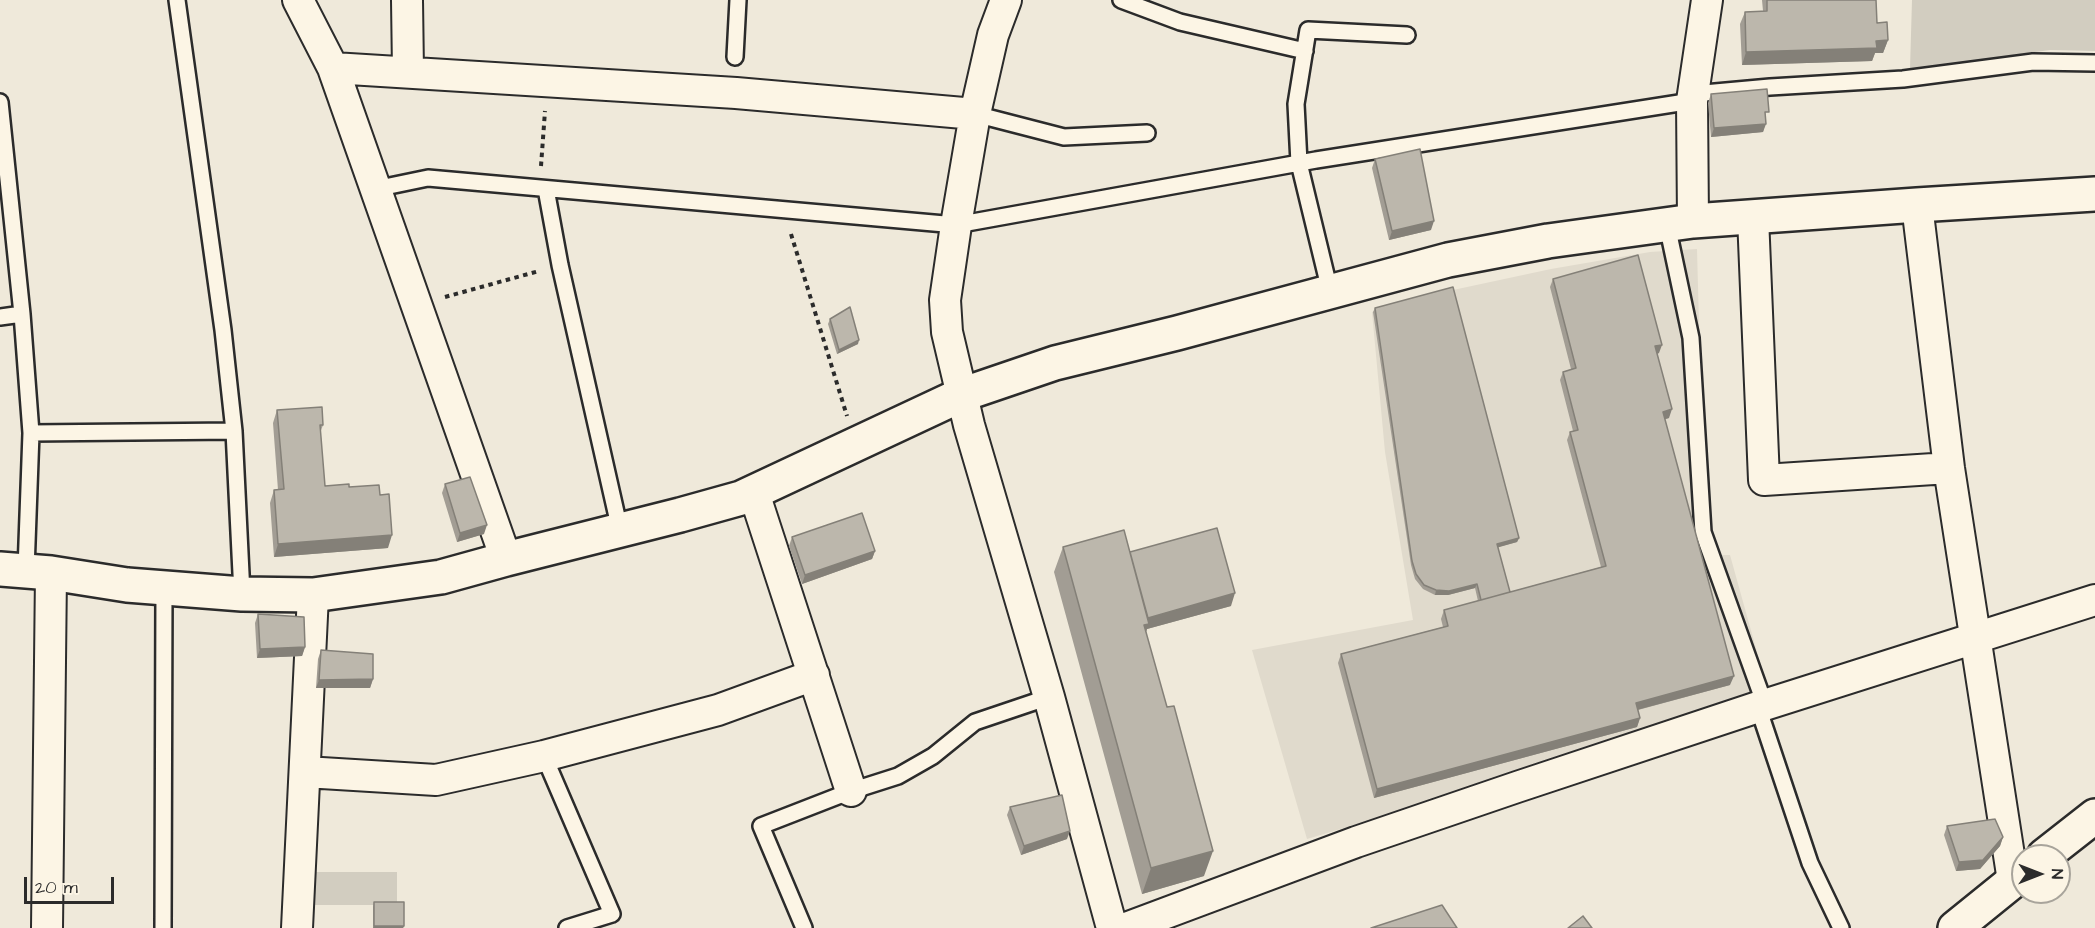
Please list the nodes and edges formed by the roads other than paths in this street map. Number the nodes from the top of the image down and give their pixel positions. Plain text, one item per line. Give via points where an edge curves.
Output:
1 (177, 0) edge
2 (298, 0) edge
3 (407, 0) edge
4 (738, 0) edge
5 (1006, 0) edge
6 (1121, 0) edge
7 (1707, 0) edge
8 (1407, 34) dead end
9 (1305, 51) junction
10 (735, 57) dead end
11 (2095, 63) edge
12 (333, 68) junction
13 (408, 71) junction
14 (1693, 98) junction
15 (0, 102) edge
16 (975, 114) junction
17 (1147, 134) dead end
18 (1299, 163) junction
19 (375, 189) junction
20 (543, 189) junction
21 (2095, 194) edge
22 (1917, 205) junction
23 (1753, 217) junction
24 (1680, 223) junction
25 (956, 225) junction
26 (1330, 291) junction
27 (22, 314) junction
28 (0, 317) edge
29 (961, 395) junction
30 (234, 431) junction
31 (31, 433) junction
32 (1949, 468) junction
33 (754, 493) junction
34 (620, 530) junction
35 (506, 559) junction
36 (26, 570) edge
37 (164, 587) junction
38 (242, 594) junction
39 (313, 595) junction
40 (2095, 600) edge
41 (1974, 640) junction
42 (814, 675) junction
43 (1049, 697) junction
44 (1762, 706) junction
45 (544, 756) junction
46 (305, 772) junction
47 (851, 791) junction
48 (2095, 818) edge
49 (2012, 844) edge
50 (2060, 844) edge
51 (2011, 883) edge
52 (47, 928) edge
53 (163, 928) edge
54 (297, 928) edge
55 (567, 928) edge
56 (804, 928) edge
57 (1112, 928) edge
58 (1125, 928) edge
59 (1841, 928) edge
60 (1955, 928) edge

1 - 30 lane
2 - 12 street
3 - 13 street
4 - 10 lane
5 - 16 street via 993,35
6 - 9 lane via 1180,22
7 - 14 street
8 - 9 lane via 1308,30
9 - 18 lane via 1296,104
11 - 14 lane via 2033,62 1903,79 1770,87
12 - 13 street
12 - 19 street
13 - 16 street
14 - 18 lane
14 - 24 street
15 - 27 lane
16 - 17 lane via 1064,137
16 - 25 street
18 - 25 lane
18 - 26 lane
19 - 20 lane via 428,178
19 - 35 street
20 - 25 lane
20 - 34 lane
21 - 22 street
22 - 23 street
22 - 32 street
23 - 24 street
23 - 32 street via 1764,480
24 - 26 street via 1548,241 1448,260
24 - 44 lane via 1703,532
25 - 29 street via 945,300 947,332
26 - 29 street via 1054,363
27 - 28 lane
27 - 31 lane
29 - 33 street
29 - 43 street
30 - 31 lane
30 - 38 lane
31 - 36 lane
32 - 41 street
33 - 34 street
33 - 42 street
34 - 35 street
35 - 39 street via 441,577
36 - 37 street
36 - 52 street
37 - 38 street
37 - 53 lane
38 - 39 street
39 - 46 street
40 - 41 street
41 - 44 street
41 - 49 street
42 - 45 street via 718,710
42 - 47 street
43 - 47 lane via 975,722 933,756 898,776
43 - 57 street
44 - 58 street via 1356,842
44 - 59 lane via 1810,864
45 - 46 street via 436,780
45 - 55 lane via 612,914
46 - 54 street
47 - 56 lane via 761,826
48 - 50 street
51 - 60 street

